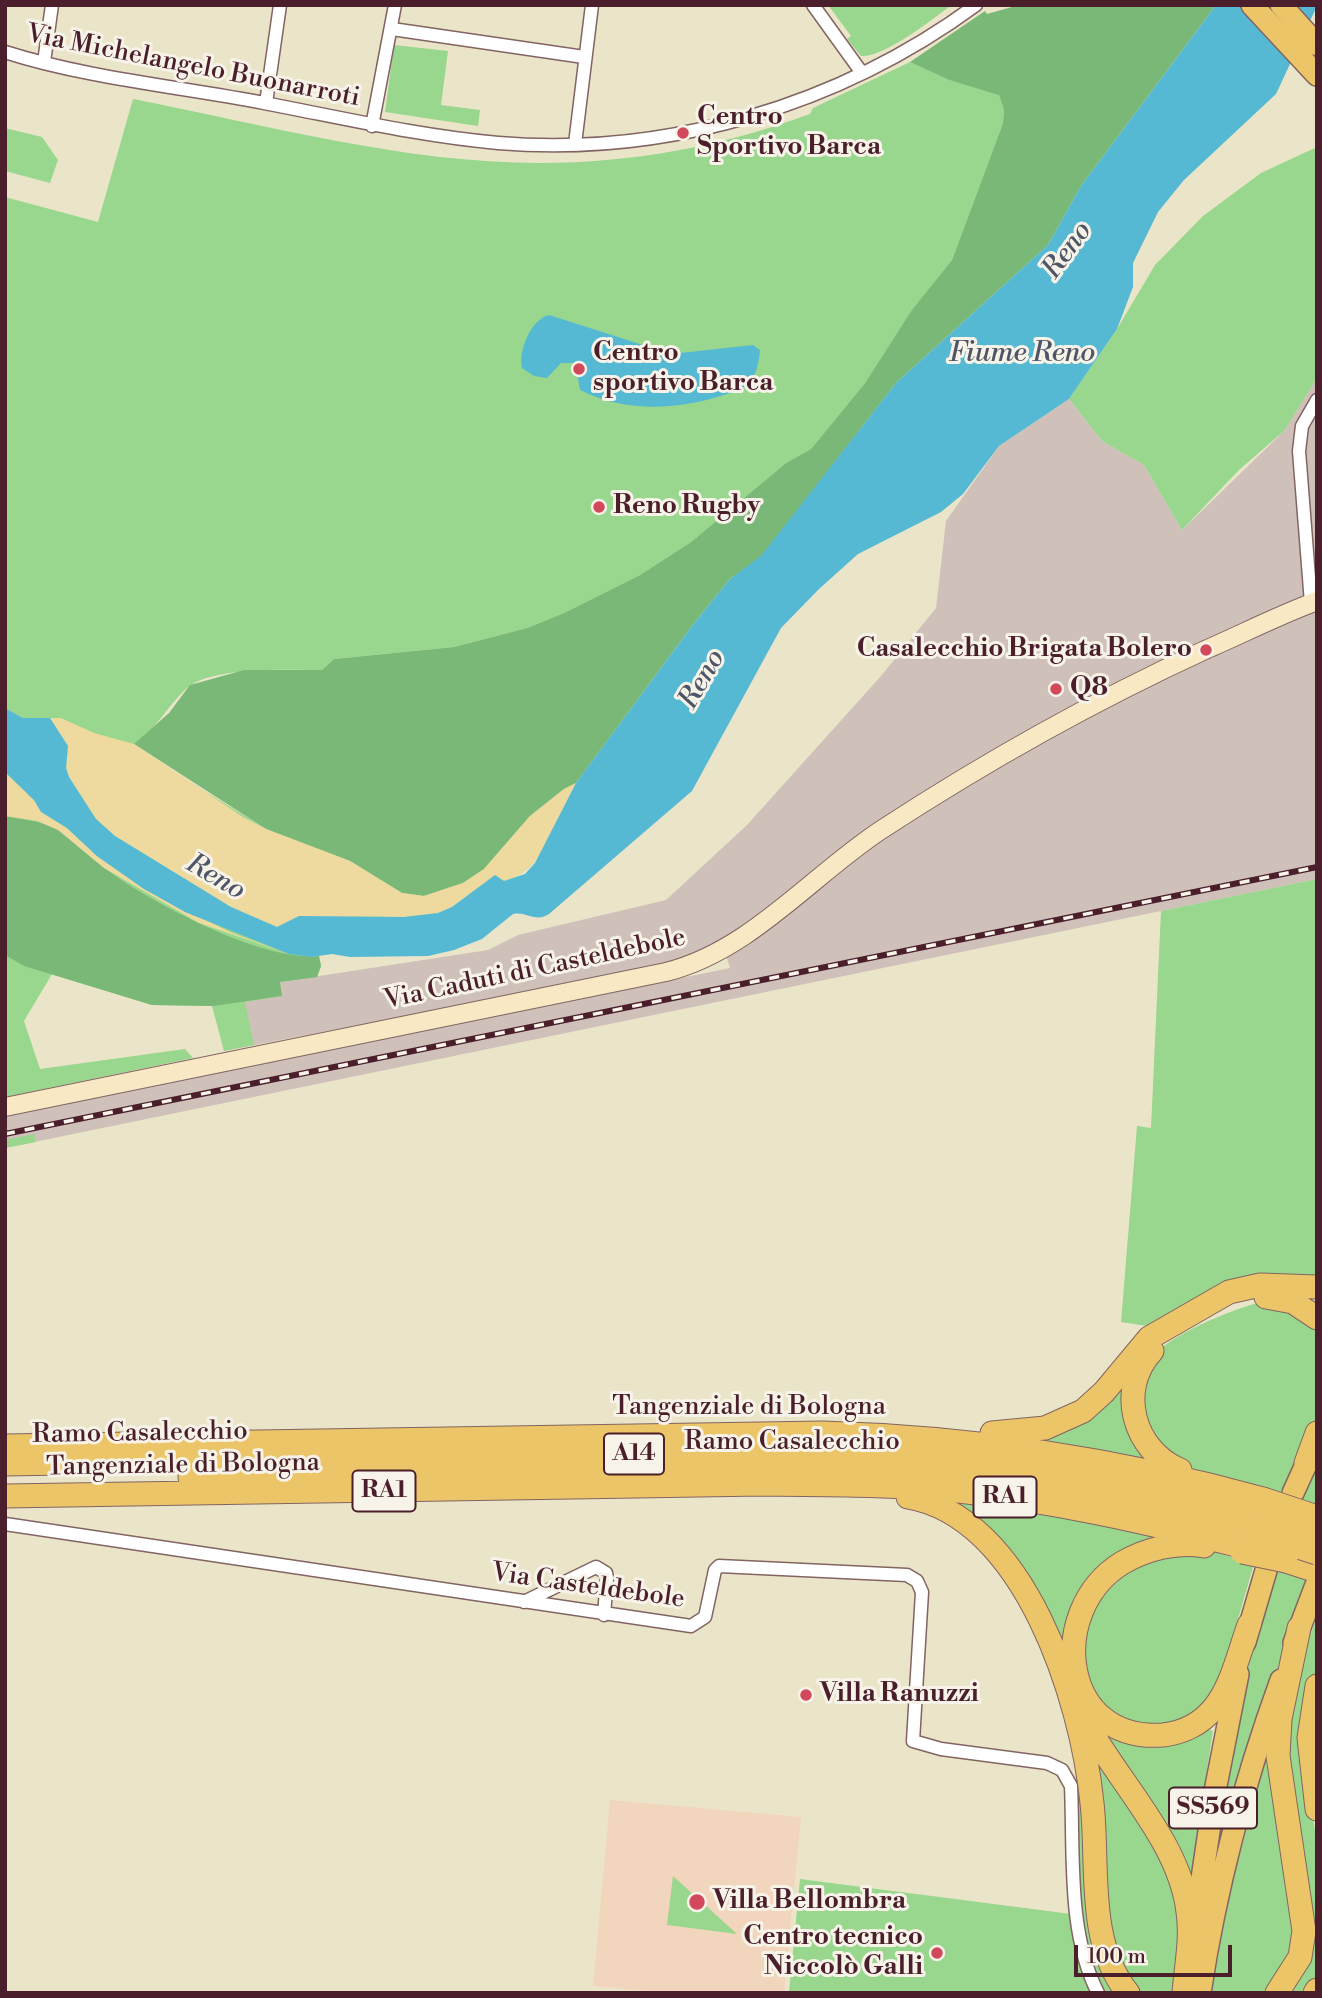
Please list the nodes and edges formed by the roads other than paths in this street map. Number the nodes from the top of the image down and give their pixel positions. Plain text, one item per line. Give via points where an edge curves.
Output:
1 (52, 5) edge
2 (395, 5) edge
3 (593, 5) edge
4 (813, 5) edge
5 (976, 5) edge
6 (1252, 5) edge
7 (278, 6) edge
8 (1284, 18) edge
9 (392, 29) junction
10 (1317, 45) edge
11 (5, 52) edge
12 (584, 57) junction
13 (44, 62) junction
14 (862, 73) junction
15 (1317, 75) edge
16 (266, 103) junction
17 (372, 126) junction
18 (575, 144) junction
19 (1317, 400) edge
20 (1314, 602) edge
21 (5, 1107) edge
22 (1317, 1287) edge
23 (1317, 1318) edge
24 (1317, 1433) edge
25 (885, 1434) junction
26 (1317, 1442) edge
27 (5, 1446) edge
28 (1306, 1463) junction
29 (5, 1464) edge
30 (5, 1479) edge
31 (762, 1484) junction
32 (1230, 1490) junction
33 (1293, 1493) dead end
34 (5, 1496) edge
35 (1317, 1517) edge
36 (5, 1524) edge
37 (1251, 1530) junction
38 (1317, 1536) edge
39 (1317, 1553) edge
40 (1276, 1564) junction
41 (1316, 1578) edge
42 (524, 1602) junction
43 (604, 1615) junction
44 (1249, 1625) junction
45 (1299, 1628) junction
46 (1059, 1671) junction
47 (1317, 1686) edge
48 (1317, 1809) edge
49 (1098, 1993) edge
50 (1128, 1993) edge
51 (1184, 1993) edge
52 (1200, 1993) edge
53 (1277, 1993) edge

1 - 13 street
2 - 9 street
3 - 12 street
4 - 14 street
5 - 14 street, Via Michelangelo Buonarroti
6 - 8 highway
7 - 16 street
8 - 10 highway
8 - 15 highway
9 - 12 street
9 - 17 street
11 - 13 street, Via Michelangelo Buonarroti
12 - 18 street
13 - 16 street, Via Michelangelo Buonarroti
14 - 18 street, Via Michelangelo Buonarroti via 793,103 720,125 683,134
16 - 17 street, Via Michelangelo Buonarroti
17 - 18 street, Via Michelangelo Buonarroti via 499,143
19 - 20 street via 1302,426 1298,451
20 - 21 main road, Via Caduti di Casteldebole via 1089,705 880,830 734,943 688,967
22 - 25 highway via 1249,1287 1204,1305 1149,1338 1093,1403 1057,1424 1020,1432 935,1429
23 - 32 highway via 1284,1299 1245,1299 1167,1338 1142,1365 1133,1406 1147,1445 1168,1465
24 - 28 highway
25 - 27 highway, Tangenziale di Bologna / RA1
25 - 32 highway, Tangenziale di Bologna / RA1 via 1107,1461
26 - 28 highway
28 - 33 highway
29 - 37 highway, Ramo Casalecchio / A14 via 821,1450 892,1453 1057,1471
30 - 37 highway, Ramo Casalecchio / A14 via 863,1468 1059,1488
31 - 34 highway, Tangenziale di Bologna / RA1
31 - 37 highway, Tangenziale di Bologna / RA1 via 873,1485 987,1494 1118,1516
31 - 46 highway via 915,1498 959,1518 998,1551 1027,1591
32 - 37 highway, Tangenziale di Bologna / RA1
35 - 37 highway, Tangenziale di Bologna / RA1, bridge
36 - 42 street, Via Casteldebole
37 - 38 highway, Ramo Casalecchio / A14, bridge
37 - 39 highway, Ramo Casalecchio / A14, bridge
37 - 40 highway, bridge
37 - 44 highway via 1198,1545 1161,1548 1107,1573 1086,1600 1076,1623 1072,1650 1076,1674 1087,1700 1113,1724 1144,1735 1177,1732 1205,1717 1220,1700
40 - 41 highway
40 - 44 highway, SS569
41 - 45 highway, SS569
42 - 43 street, Via Casteldebole
42 - 43 street via 596,1567 607,1578
43 - 49 street, Via Casteldebole via 691,1626 705,1617 719,1566 907,1575 918,1581 922,1592 913,1741 1047,1763 1062,1770 1071,1786 1084,1961
44 - 51 highway, SS569 via 1215,1791
45 - 52 highway, SS569 via 1241,1802
45 - 53 highway via 1280,1719 1278,1756 1304,1931 1300,1957
46 - 50 highway via 1079,1728 1089,1779 1104,1951
46 - 51 highway via 1181,1880 1189,1924
47 - 48 highway via 1309,1747

